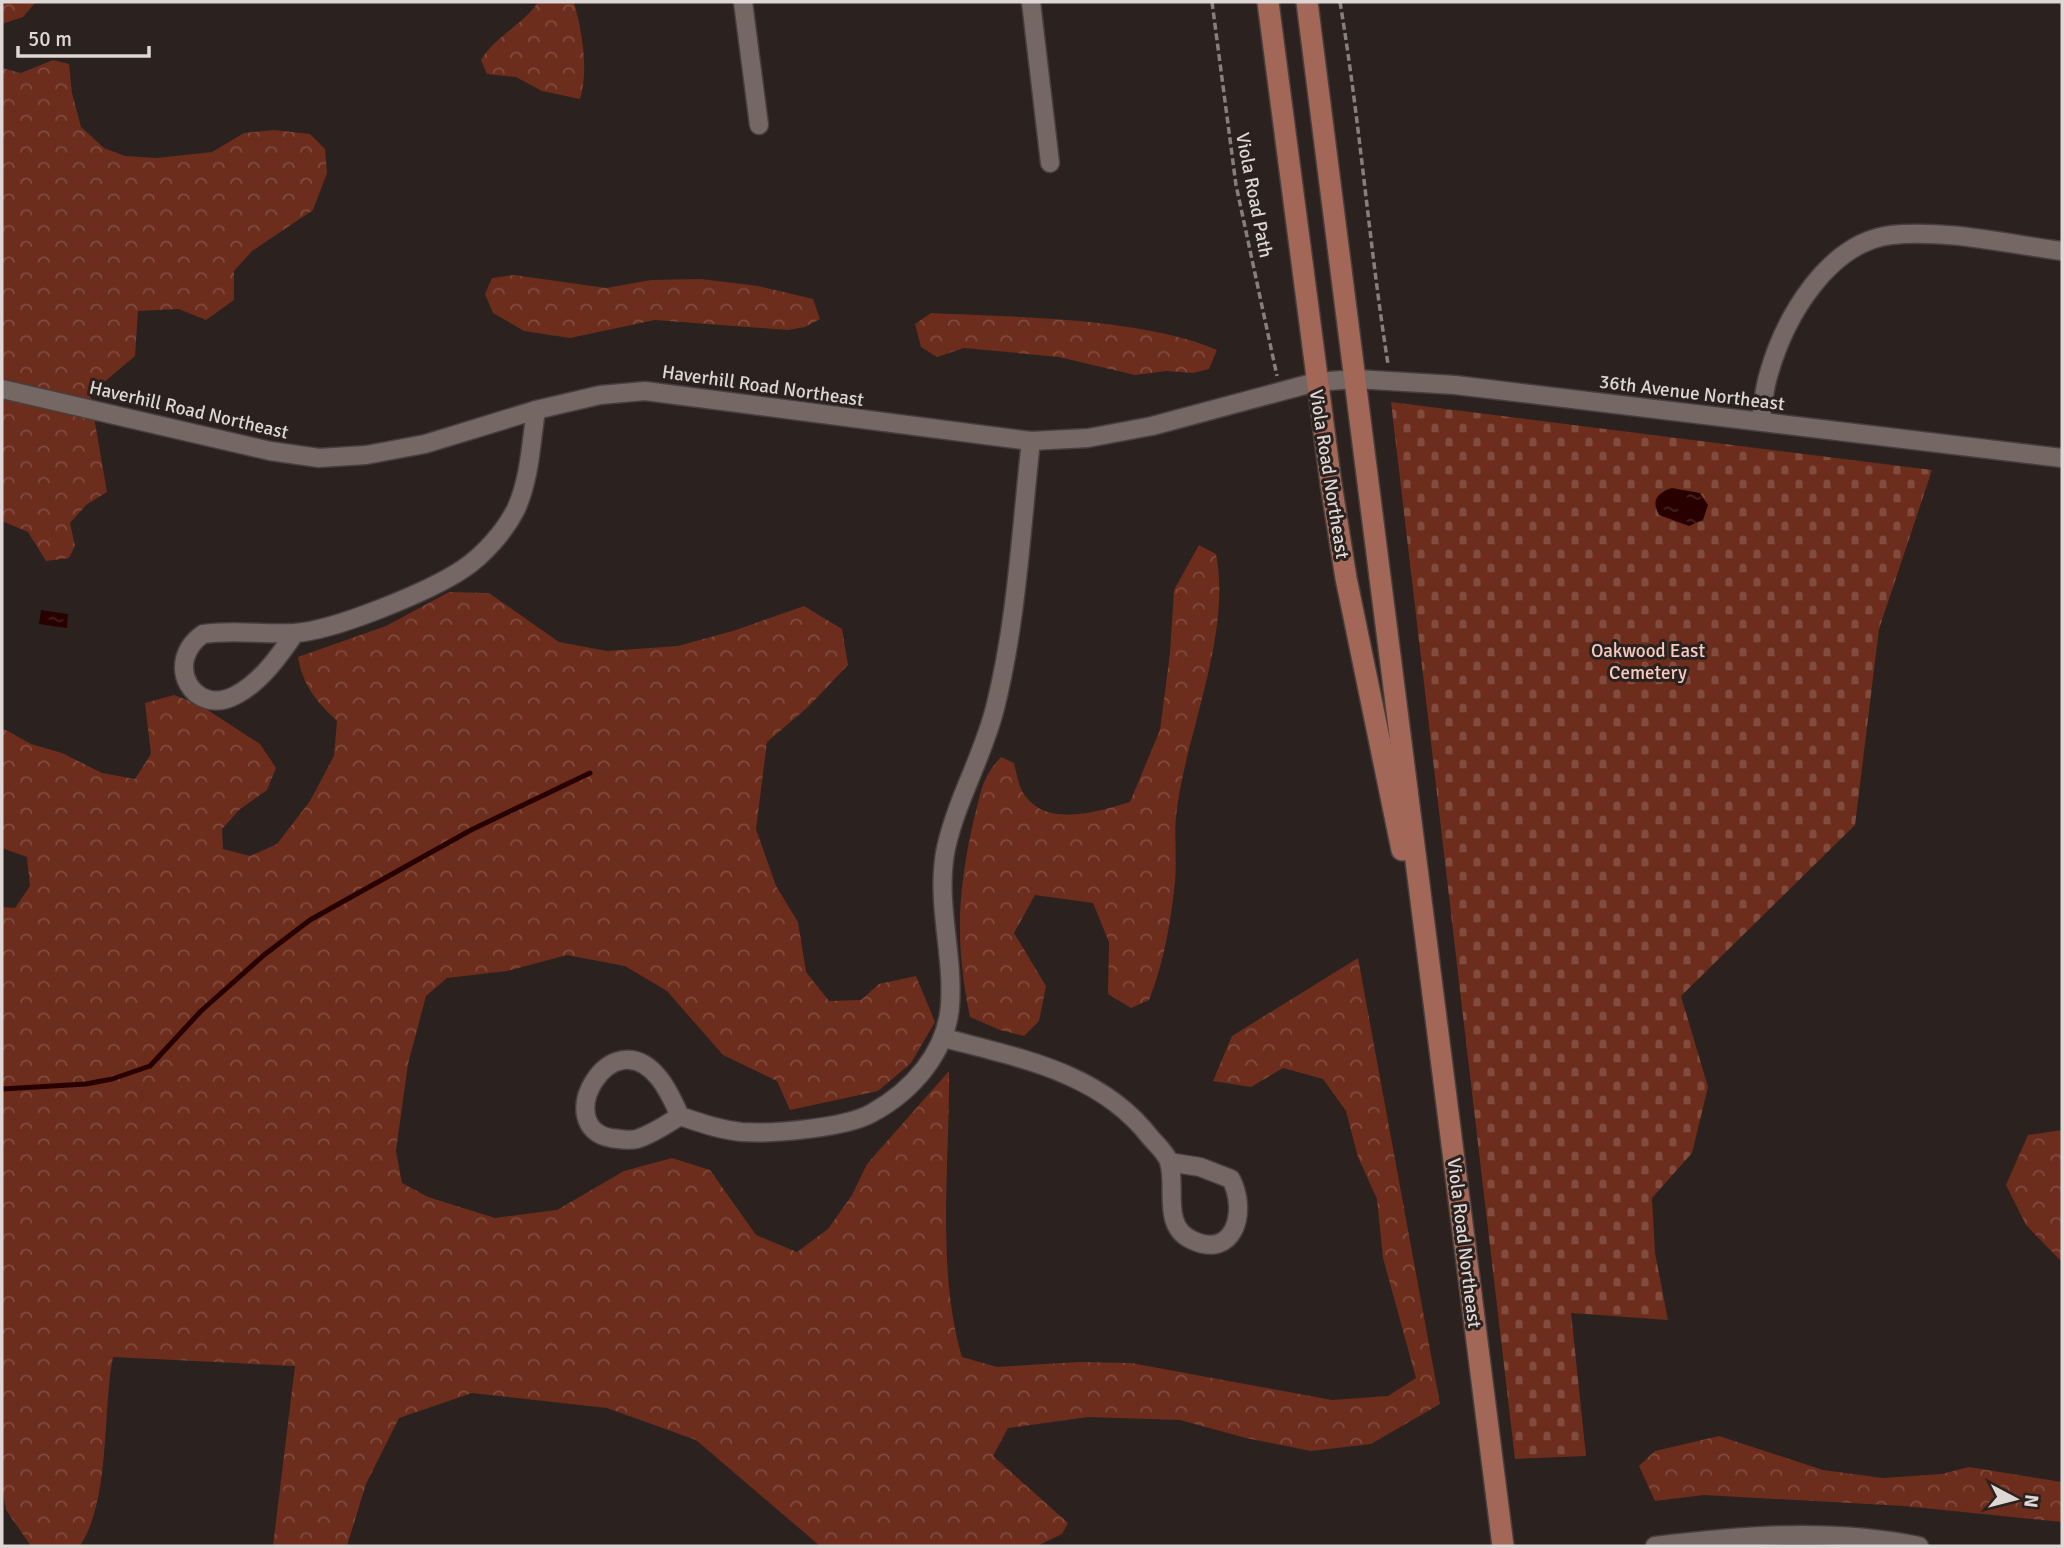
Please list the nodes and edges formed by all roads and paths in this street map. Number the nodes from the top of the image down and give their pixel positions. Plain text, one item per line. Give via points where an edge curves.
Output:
1 (743, 2) edge
2 (1031, 2) edge
3 (1212, 2) edge
4 (1268, 2) edge
5 (1307, 2) edge
6 (1340, 2) edge
7 (759, 125) dead end
8 (1050, 163) dead end
9 (2062, 251) edge
10 (1356, 379) junction
11 (1391, 380) junction
12 (1316, 382) junction
13 (2, 389) edge
14 (1279, 392) junction
15 (536, 410) junction
16 (1761, 421) junction
17 (1031, 441) junction
18 (2062, 458) edge
19 (295, 633) junction
20 (1424, 940) junction
21 (944, 1038) junction
22 (680, 1116) junction
23 (1169, 1161) junction
24 (1503, 1546) edge
25 (1655, 1546) edge
26 (1919, 1546) edge

1 - 7 street
2 - 8 street
3 - 14 path, Viola Road Path via 1236,185
4 - 12 main road, Viola Road Northeast
5 - 10 main road, Viola Road Northeast
6 - 11 path
9 - 16 street via 1917,234 1862,243 1838,259 1796,312 1778,344
10 - 11 street, 36th Avenue Northeast
10 - 12 street, 36th Avenue Northeast
10 - 20 main road, Viola Road Northeast
11 - 16 street, 36th Avenue Northeast
12 - 14 street, Haverhill Road Northeast
12 - 20 main road, Viola Road Northeast via 1348,590
13 - 15 street, Haverhill Road Northeast via 270,451 319,458 425,444
14 - 17 street, Haverhill Road Northeast via 1152,426 1088,438
15 - 17 street, Haverhill Road Northeast via 645,391
15 - 19 street via 526,481 515,510 496,538 464,569 396,602
16 - 18 street, 36th Avenue Northeast
17 - 21 street via 1008,650 995,711 958,803 946,850 941,890 950,1006
19 - 19 street via 203,634 185,655 184,677 202,697 234,697 272,663
20 - 24 main road, Viola Road Northeast
21 - 22 street via 926,1068 903,1092 870,1114 828,1125 743,1132
21 - 23 street via 1077,1078 1111,1098
22 - 22 street via 658,1076 642,1065 625,1060 594,1076 586,1111 588,1124 598,1135 635,1140
23 - 23 street via 1172,1212 1179,1228 1190,1239 1218,1243 1239,1221 1241,1206 1231,1179
25 - 26 street via 1774,1535 1860,1538

